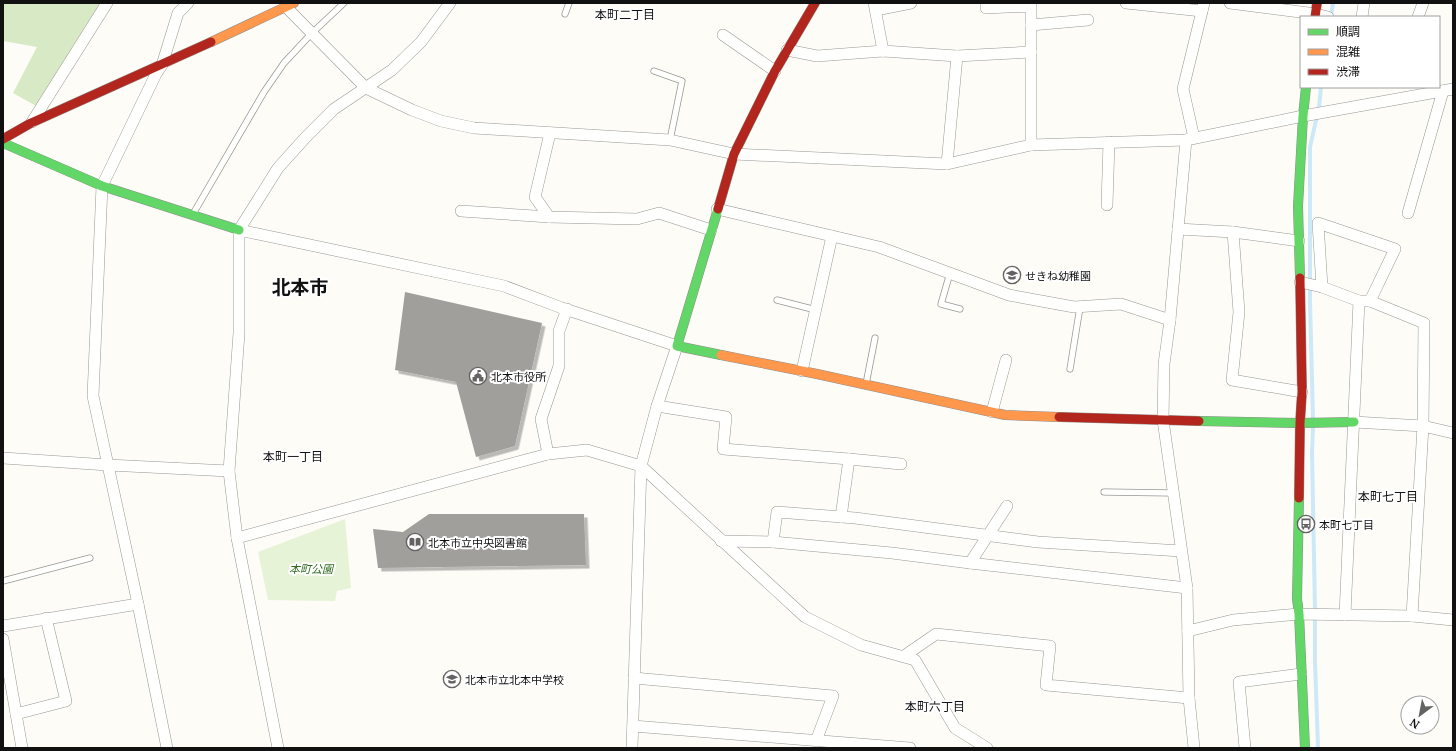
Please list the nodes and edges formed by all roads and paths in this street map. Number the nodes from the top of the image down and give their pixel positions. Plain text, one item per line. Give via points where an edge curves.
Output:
1 (107, 3) edge
2 (188, 3) edge
3 (344, 3) edge
4 (450, 3) edge
5 (569, 3) edge
6 (815, 3) edge
7 (911, 3) edge
8 (986, 3) edge
9 (1126, 3) edge
10 (1230, 3) edge
11 (1364, 3) edge
12 (1422, 3) edge
13 (290, 5) edge
14 (1258, 5) edge
15 (875, 7) edge
16 (1203, 7) edge
17 (1316, 11) edge
18 (565, 14) dead end
19 (1326, 16) edge
20 (1362, 16) edge
21 (1418, 16) edge
22 (1088, 20) dead end
23 (1031, 25) junction
24 (312, 33) junction
25 (723, 35) dead end
26 (787, 50) junction
27 (883, 51) junction
28 (1031, 52) junction
29 (957, 56) junction
30 (162, 65) junction
31 (654, 71) dead end
32 (775, 71) junction
33 (366, 88) junction
34 (1306, 88) edge
35 (1448, 90) edge
36 (1303, 116) junction
37 (31, 123) junction
38 (550, 133) junction
39 (3, 139) edge
40 (1190, 139) junction
41 (670, 140) junction
42 (3, 142) edge
43 (1109, 142) junction
44 (1031, 144) junction
45 (734, 154) junction
46 (947, 164) junction
47 (102, 186) junction
48 (1107, 205) dead end
49 (717, 209) junction
50 (460, 211) dead end
51 (1408, 213) dead end
52 (192, 215) junction
53 (549, 217) junction
54 (1178, 229) junction
55 (240, 230) junction
56 (711, 230) junction
57 (1233, 232) junction
58 (832, 236) junction
59 (1299, 241) junction
60 (950, 273) junction
61 (1300, 282) junction
62 (1322, 287) junction
63 (777, 300) dead end
64 (1365, 301) junction
65 (1080, 306) junction
66 (567, 309) junction
67 (960, 309) dead end
68 (816, 310) junction
69 (1170, 320) junction
70 (875, 338) dead end
71 (677, 346) junction
72 (1006, 360) dead end
73 (1070, 369) dead end
74 (802, 371) junction
75 (866, 385) junction
76 (1302, 392) junction
77 (657, 406) junction
78 (992, 412) junction
79 (1162, 420) junction
80 (1354, 422) junction
81 (1300, 423) junction
82 (1423, 426) junction
83 (1453, 433) edge
84 (548, 454) junction
85 (3, 458) edge
86 (849, 459) junction
87 (901, 464) dead end
88 (108, 465) junction
89 (641, 466) junction
90 (229, 471) junction
91 (1104, 492) dead end
92 (1172, 493) junction
93 (1006, 506) dead end
94 (841, 517) junction
95 (989, 534) junction
96 (237, 538) junction
97 (721, 541) junction
98 (773, 542) junction
99 (1181, 551) junction
100 (90, 558) dead end
101 (970, 563) junction
102 (3, 581) edge
103 (1187, 588) junction
104 (138, 604) junction
105 (1299, 614) junction
106 (1345, 615) junction
107 (1412, 616) junction
108 (46, 618) junction
109 (1453, 620) edge
110 (3, 626) edge
111 (1188, 630) junction
112 (3, 639) edge
113 (904, 656) junction
114 (1301, 674) junction
115 (634, 678) junction
116 (1189, 698) junction
117 (16, 714) junction
118 (632, 726) junction
119 (816, 741) junction
120 (22, 748) edge
121 (167, 748) edge
122 (278, 748) edge
123 (632, 748) edge
124 (910, 748) edge
125 (987, 748) edge
126 (1194, 748) edge
127 (1245, 748) edge
128 (1305, 748) edge

1 - 37 street
2 - 30 street via 178,13
3 - 24 lane
4 - 33 street via 421,42 392,70
5 - 18 lane
6 - 26 street
7 - 15 street
8 - 23 street via 986,8 1031,6
9 - 16 street
10 - 14 street
11 - 20 street
12 - 21 street
13 - 24 street
13 - 30 street
14 - 17 street
15 - 27 street
16 - 40 street via 1183,89
17 - 19 street
22 - 23 street
23 - 28 street
24 - 33 street
24 - 52 lane via 284,63 264,92
25 - 32 street
26 - 27 street via 817,56
26 - 32 street
27 - 29 street
28 - 29 street
28 - 44 street
29 - 46 street
30 - 37 street
30 - 47 street
31 - 41 lane via 682,81
32 - 45 street
33 - 38 street via 441,121 474,128
33 - 55 street via 334,109 278,168
34 - 36 street
35 - 36 street
35 - 51 street
36 - 40 street
36 - 59 street via 1298,206
37 - 39 street
38 - 41 street
38 - 53 street via 535,197
40 - 43 street
40 - 54 street
41 - 45 street
42 - 47 street
43 - 44 street
43 - 48 street
44 - 46 street
45 - 46 street
45 - 49 street
47 - 52 street
47 - 88 street via 93,396
49 - 56 street
49 - 58 street
50 - 53 street
52 - 55 street
53 - 56 street via 637,219 658,213
54 - 57 street
54 - 69 street
55 - 66 street via 504,286
55 - 90 street via 239,333
56 - 71 street
57 - 59 street
57 - 76 street via 1239,312 1232,380
58 - 60 street via 879,247
58 - 68 street
59 - 61 street
60 - 65 street via 1009,295
60 - 67 lane via 941,304
61 - 62 street
61 - 76 street
62 - 64 street
62 - 64 street via 1318,223 1395,249
63 - 68 lane
64 - 80 street
64 - 82 street via 1424,323
65 - 69 street via 1121,304
65 - 73 lane
66 - 71 street
66 - 84 street via 559,331 559,366 541,419
68 - 74 street
69 - 79 street via 1164,364
70 - 75 lane
71 - 74 street
71 - 77 street
72 - 78 street
74 - 75 street
75 - 78 street
76 - 81 street
77 - 86 street via 726,417 723,449
77 - 89 street
78 - 79 street via 1005,415
79 - 81 street
79 - 92 street
80 - 81 street
80 - 82 street
80 - 106 street
81 - 105 street
82 - 83 street
82 - 107 street
84 - 89 street via 587,450
84 - 96 street
85 - 88 street
86 - 87 street
86 - 94 street
88 - 90 street
88 - 104 street
89 - 97 street
89 - 115 street
90 - 96 street
91 - 92 lane
92 - 99 street
93 - 95 street
94 - 95 street
94 - 98 street via 777,512
95 - 99 street via 1038,542
95 - 101 street
96 - 122 street
97 - 98 street
97 - 113 street via 805,617 861,645
98 - 101 street
99 - 103 street
100 - 102 lane
101 - 103 street
103 - 111 street
104 - 108 street
104 - 121 street
105 - 106 street
105 - 111 street via 1233,620
105 - 114 street
106 - 107 street
107 - 109 street
108 - 110 street
108 - 117 street via 66,701
111 - 116 street
112 - 117 street
113 - 116 street via 936,634 1050,646 1046,685
113 - 125 street via 915,660 955,728
114 - 127 street via 1239,682
114 - 128 street
115 - 118 street
115 - 119 street via 833,696
116 - 126 street
117 - 120 street
118 - 119 street
118 - 123 street
119 - 124 street

